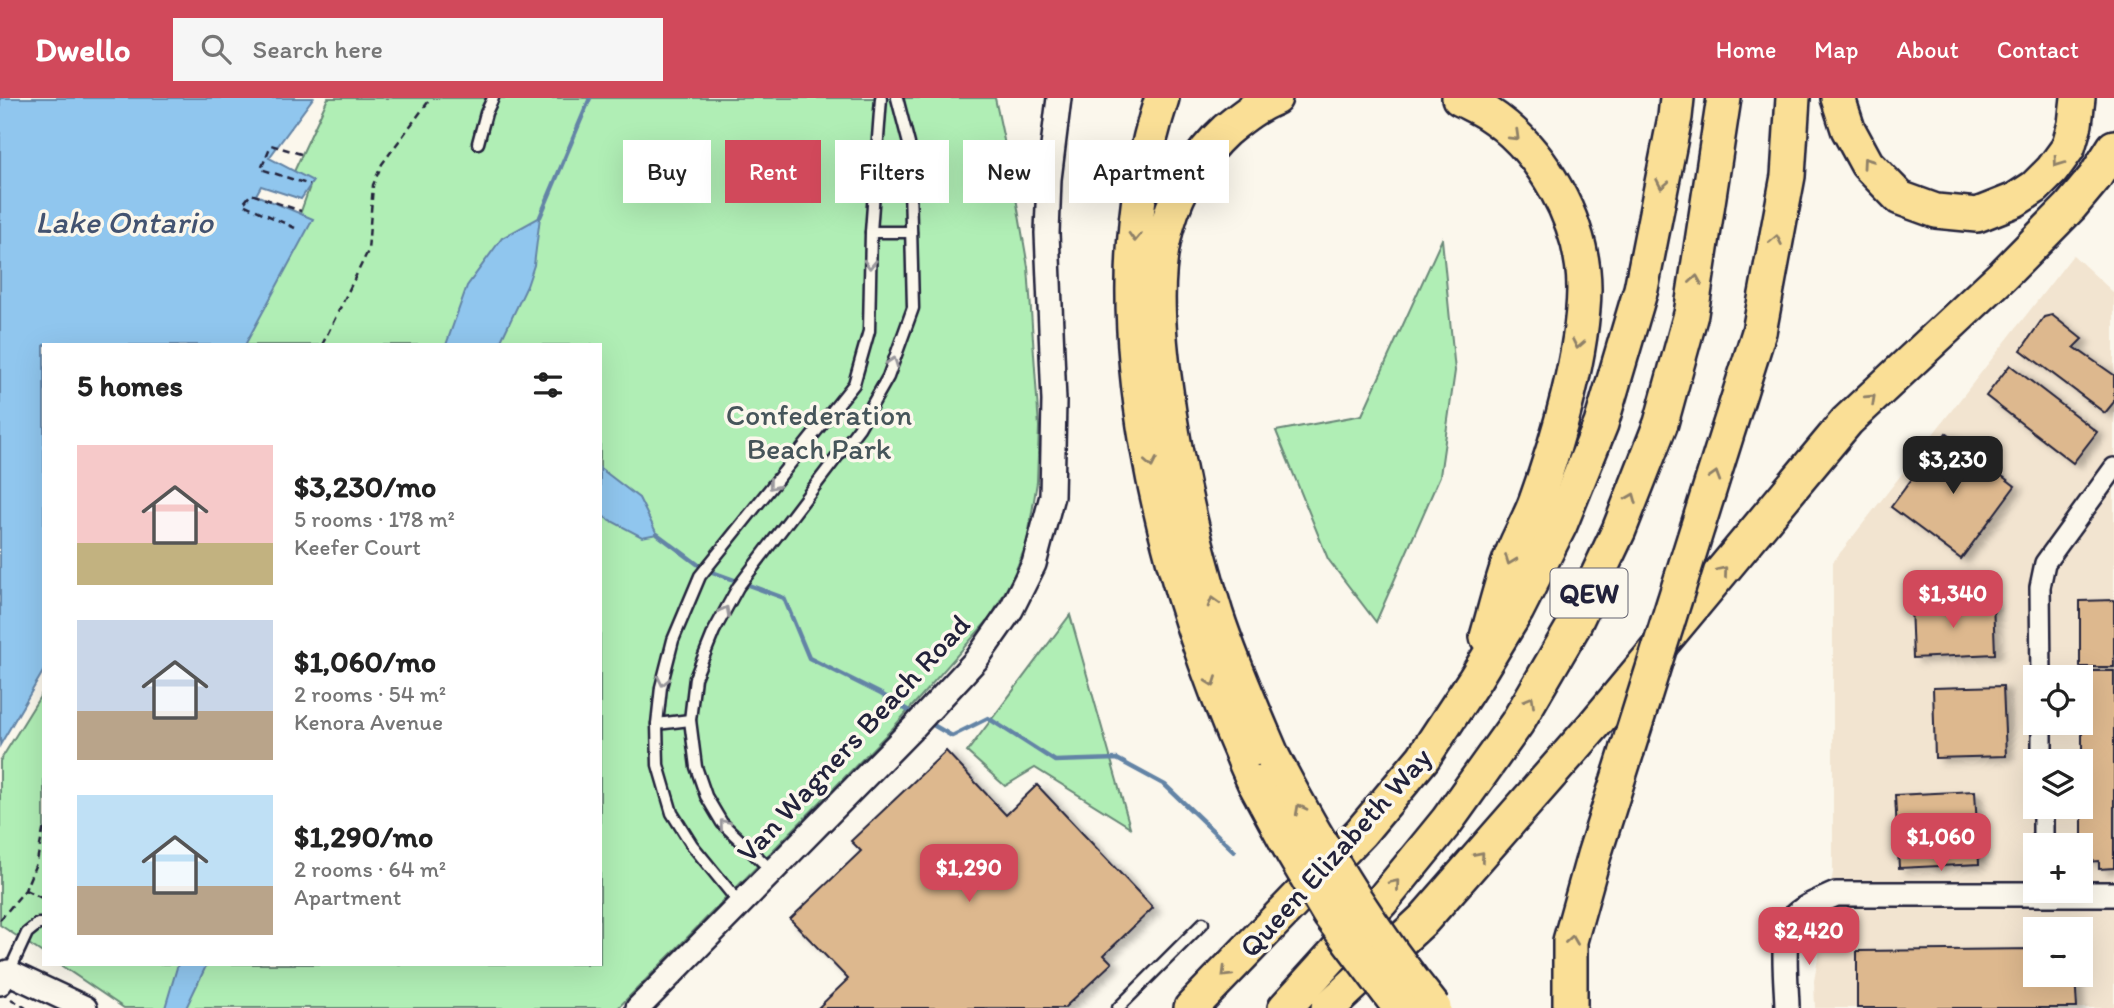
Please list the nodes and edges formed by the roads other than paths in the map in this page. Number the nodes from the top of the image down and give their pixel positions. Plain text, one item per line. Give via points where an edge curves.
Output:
1 (493, 98) edge
2 (881, 98) edge
3 (897, 98) edge
4 (1059, 98) edge
5 (1162, 98) edge
6 (1275, 98) edge
7 (1459, 98) edge
8 (1724, 98) edge
9 (1793, 98) edge
10 (1838, 98) edge
11 (2078, 98) edge
12 (1673, 104) edge
13 (478, 143) dead end
14 (2114, 147) edge
15 (871, 232) junction
16 (911, 232) junction
17 (2114, 468) edge
18 (2041, 665) edge
19 (1475, 680) junction
20 (690, 720) junction
21 (657, 724) junction
22 (1264, 769) junction
23 (772, 871) junction
24 (2023, 893) edge
25 (2093, 894) edge
26 (2114, 894) edge
27 (740, 904) junction
28 (42, 923) edge
29 (1203, 923) dead end
30 (5, 984) edge
31 (85, 1008) edge
32 (638, 1008) edge
33 (1118, 1008) edge
34 (1191, 1008) edge
35 (1285, 1008) edge
36 (1328, 1008) edge
37 (1400, 1008) edge
38 (1434, 1008) edge
39 (1570, 1008) edge
40 (1787, 1008) edge

1 - 13 lane
2 - 15 lane
3 - 16 lane via 909,144
4 - 23 street, Van Wagners Beach Road via 1047,233 1054,401 1052,496 1034,564 1011,610 976,660
5 -> 22 highway via 1144,161 1136,222 1136,354 1146,435 1181,593 1226,719
22 -> 6 highway via 1242,683 1192,529 1172,435 1159,290 1168,223 1193,168 1239,119
7 -> 19 highway via 1488,113 1513,134 1555,185 1570,218 1584,287 1580,335 1556,442 1535,505 1508,563
35 -> 8 highway, Queen Elizabeth Way / QEW via 1447,821 1517,723 1573,627 1619,530 1661,423 1691,314
39 -> 9 highway, bridge via 1570,941 1594,855 1759,332 1788,176
11 -> 10 highway via 2068,148 2052,170 2015,200 1977,215 1936,211 1900,198 1867,164
12 -> 19 highway, Queen Elizabeth Way / QEW via 1641,289 1601,424 1560,525
36 -> 14 highway via 1424,919 1594,725 1847,421 2070,207
15 - 16 lane
15 -> 21 lane via 869,331 854,384 700,576 673,640
20 -> 16 lane via 695,678 738,587 859,428 888,377 913,308
17 - 18 street via 2045,563 2040,587
19 -> 34 highway, Queen Elizabeth Way / QEW via 1423,758 1361,832
20 - 21 lane
23 -> 20 lane via 722,823 706,796 696,767
21 - 27 lane via 658,765 671,813
22 - 37 highway, bridge via 1292,852 1329,914
38 -> 22 highway, bridge
23 - 27 street, Van Wagners Beach Road
24 - 40 street via 1836,894 1805,908 1791,920 1786,936
25 - 26 street
27 - 32 street, Van Wagners Beach Road
28 - 30 lane via 27,933
29 - 33 lane
30 - 31 street

